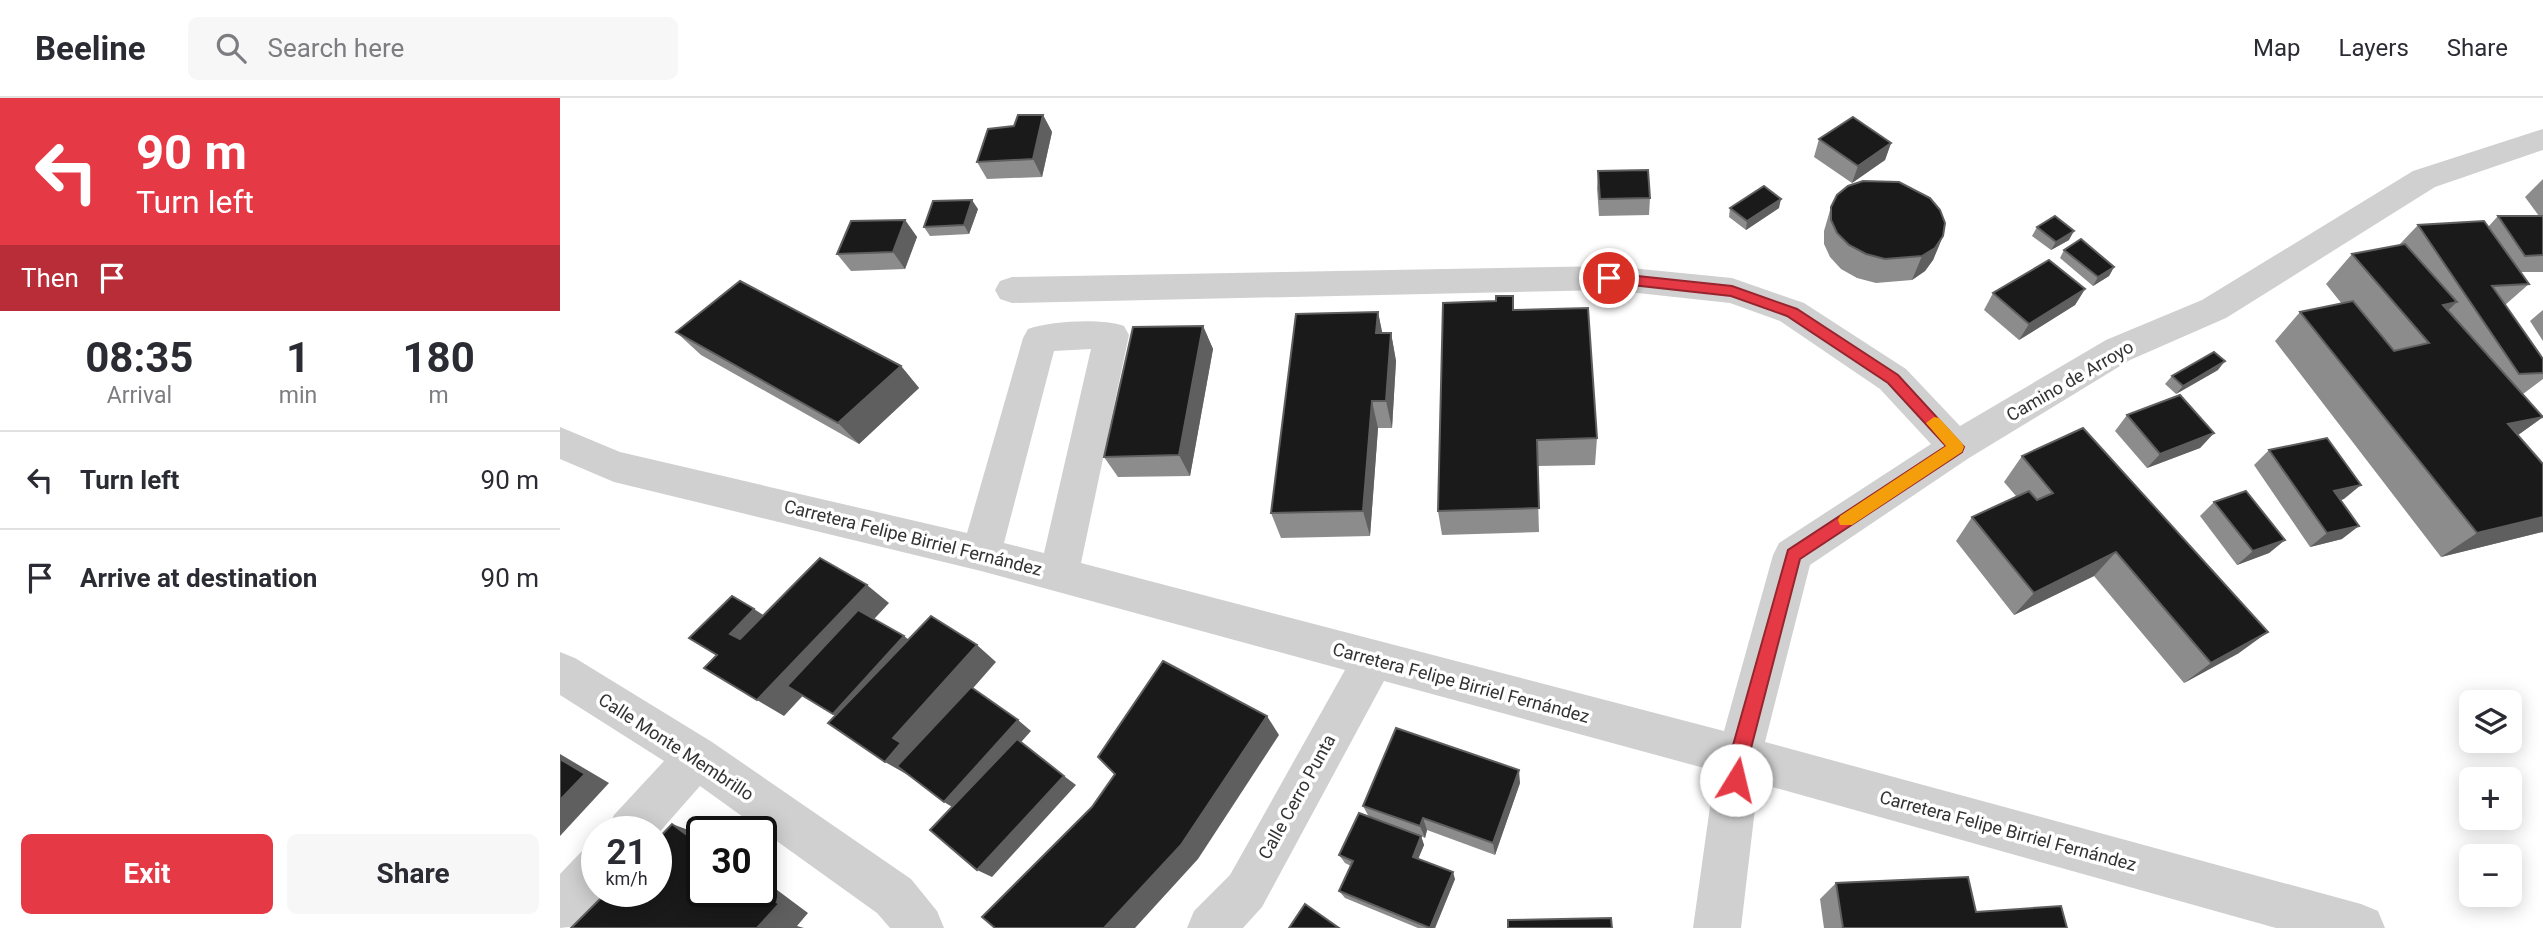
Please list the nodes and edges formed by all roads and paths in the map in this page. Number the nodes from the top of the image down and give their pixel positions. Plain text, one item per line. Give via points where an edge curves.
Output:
1 (2543, 139) edge
2 (1012, 290) dead end
3 (560, 442) edge
4 (1956, 447) junction
5 (981, 554) junction
6 (1059, 575) junction
7 (1373, 660) junction
8 (560, 672) edge
9 (1740, 756) junction
10 (697, 757) junction
11 (644, 816) edge
12 (581, 886) edge
13 (560, 909) edge
14 (920, 928) edge
15 (1211, 928) edge
16 (1717, 928) edge
17 (2361, 928) edge

1 - 4 street, Camino de Arroyo via 2424,179 2214,309 2118,350
2 - 4 street via 1609,278 1732,291 1792,312 1893,379
3 - 5 street, Carretera Felipe Birriel Fernández via 614,466
4 - 9 street, Camino de Arroyo via 1793,555
5 - 6 street, Carretera Felipe Birriel Fernández
5 - 6 street via 1040,338 1112,335
6 - 7 street, Carretera Felipe Birriel Fernández
7 - 9 street, Carretera Felipe Birriel Fernández
7 - 15 street, Calle Cerro Punta via 1246,891
8 - 10 street, Calle Monte Membrillo
9 - 16 street, Camino de Arroyo
9 - 17 street, Carretera Felipe Birriel Fernández
10 - 11 street
10 - 14 street, Calle Monte Membrillo via 894,896
12 - 13 street

